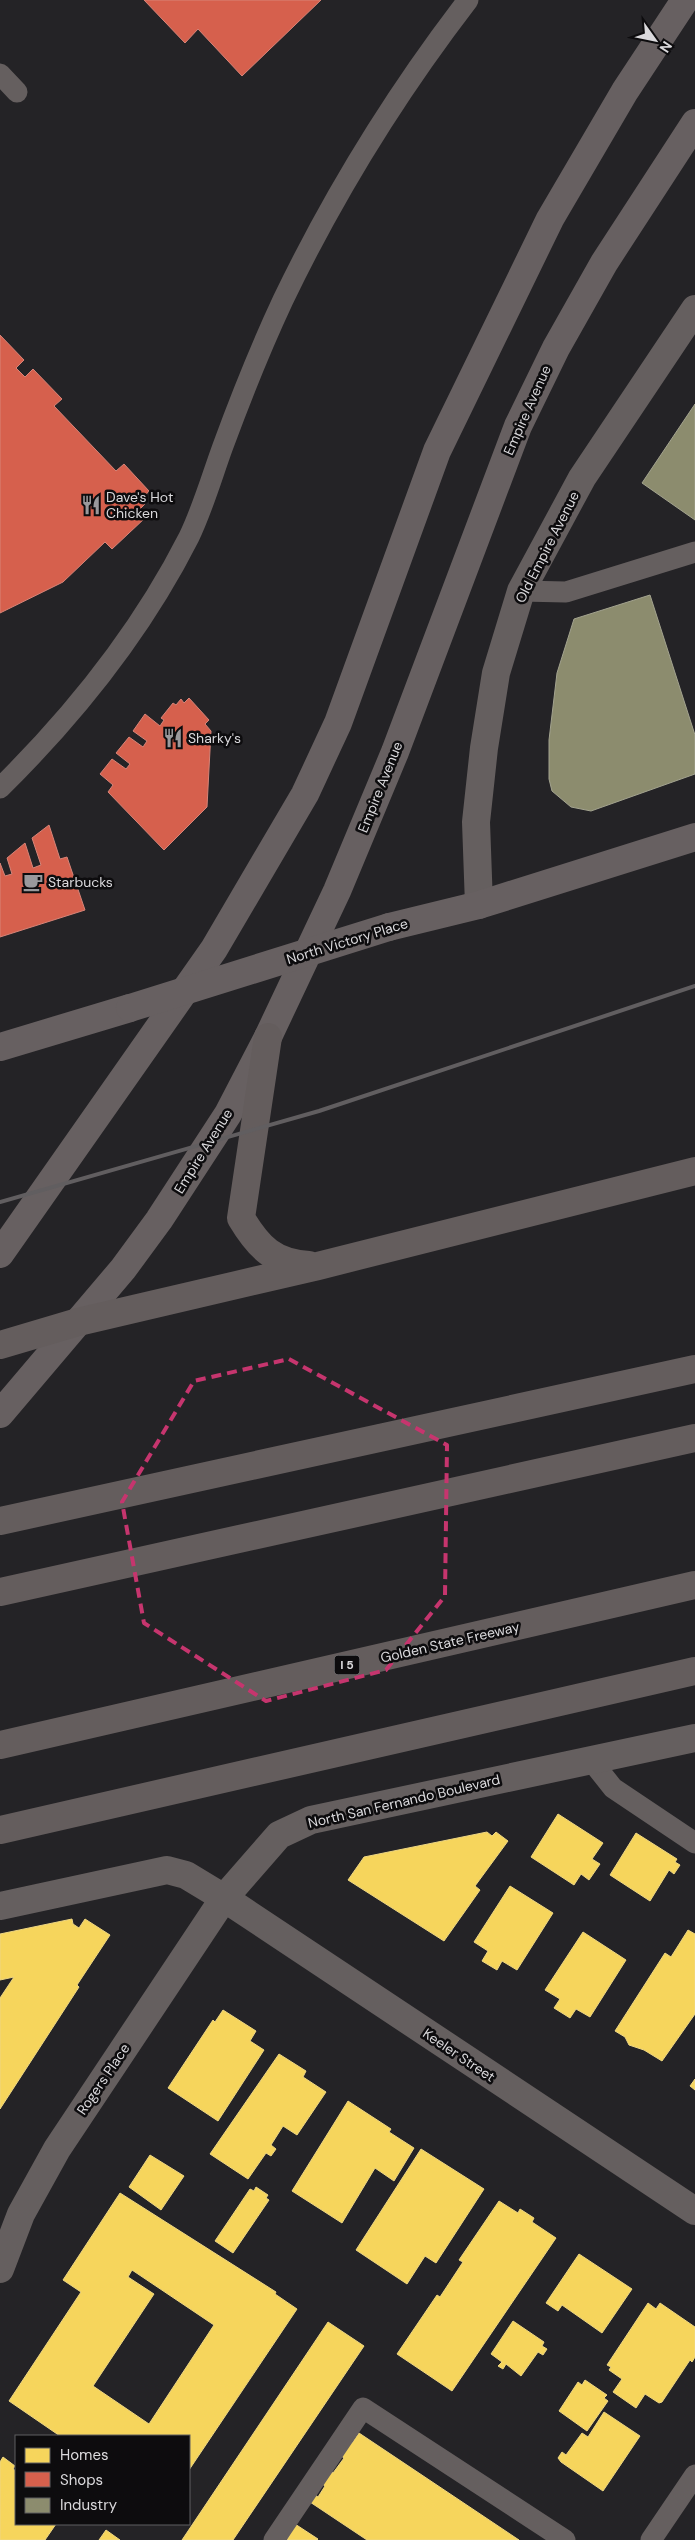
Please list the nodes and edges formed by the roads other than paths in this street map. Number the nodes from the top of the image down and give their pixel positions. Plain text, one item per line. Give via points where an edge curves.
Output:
1 (684, 0) edge
2 (457, 4) edge
3 (0, 74) edge
4 (18, 92) dead end
5 (695, 123) edge
6 (695, 309) edge
7 (695, 552) edge
8 (521, 591) junction
9 (0, 788) edge
10 (695, 837) edge
11 (479, 905) junction
12 (268, 1037) junction
13 (0, 1047) edge
14 (695, 1171) edge
15 (0, 1254) edge
16 (318, 1266) junction
17 (78, 1322) junction
18 (0, 1345) edge
19 (695, 1369) edge
20 (0, 1414) edge
21 (695, 1438) edge
22 (0, 1521) edge
23 (695, 1585) edge
24 (0, 1592) edge
25 (695, 1671) edge
26 (695, 1738) edge
27 (0, 1745) edge
28 (590, 1759) junction
29 (0, 1830) edge
30 (695, 1843) edge
31 (224, 1898) junction
32 (0, 1906) edge
33 (695, 2211) edge
34 (0, 2269) edge
35 (695, 2474) edge
36 (274, 2540) edge
37 (565, 2540) edge
38 (651, 2540) edge

1 - 15 main road via 550,219 437,451 338,723 305,794 214,949
2 - 9 lane via 312,243 261,350 193,526 170,572 98,678
3 - 4 lane
5 - 12 main road, Empire Avenue via 604,263 556,348 518,426 391,760 337,890
6 - 8 street, Old Empire Avenue via 582,478
7 - 8 lane via 566,592
8 - 11 street, Old Empire Avenue via 496,673 484,748 476,822
10 - 11 main road, North Victory Place
11 - 13 main road, North Victory Place, bridge via 388,927
12 - 16 highway via 241,1218 261,1247 276,1257 292,1264
12 - 17 main road, Empire Avenue via 228,1114 159,1220
14 - 16 highway
16 - 17 highway
17 - 18 highway
17 - 20 main road, Empire Avenue
19 - 22 highway
21 - 24 highway
23 - 27 highway, Golden State Freeway / I 5
25 - 29 highway
26 - 28 street, North San Fernando Boulevard
28 - 30 lane via 612,1788
28 - 31 street, North San Fernando Boulevard via 312,1820 279,1836
31 - 32 street via 186,1875 167,1870
31 - 33 street, Keeler Street
31 - 34 street, Rogers Place via 57,2149 22,2214
35 - 38 lane
36 - 37 lane via 363,2408

